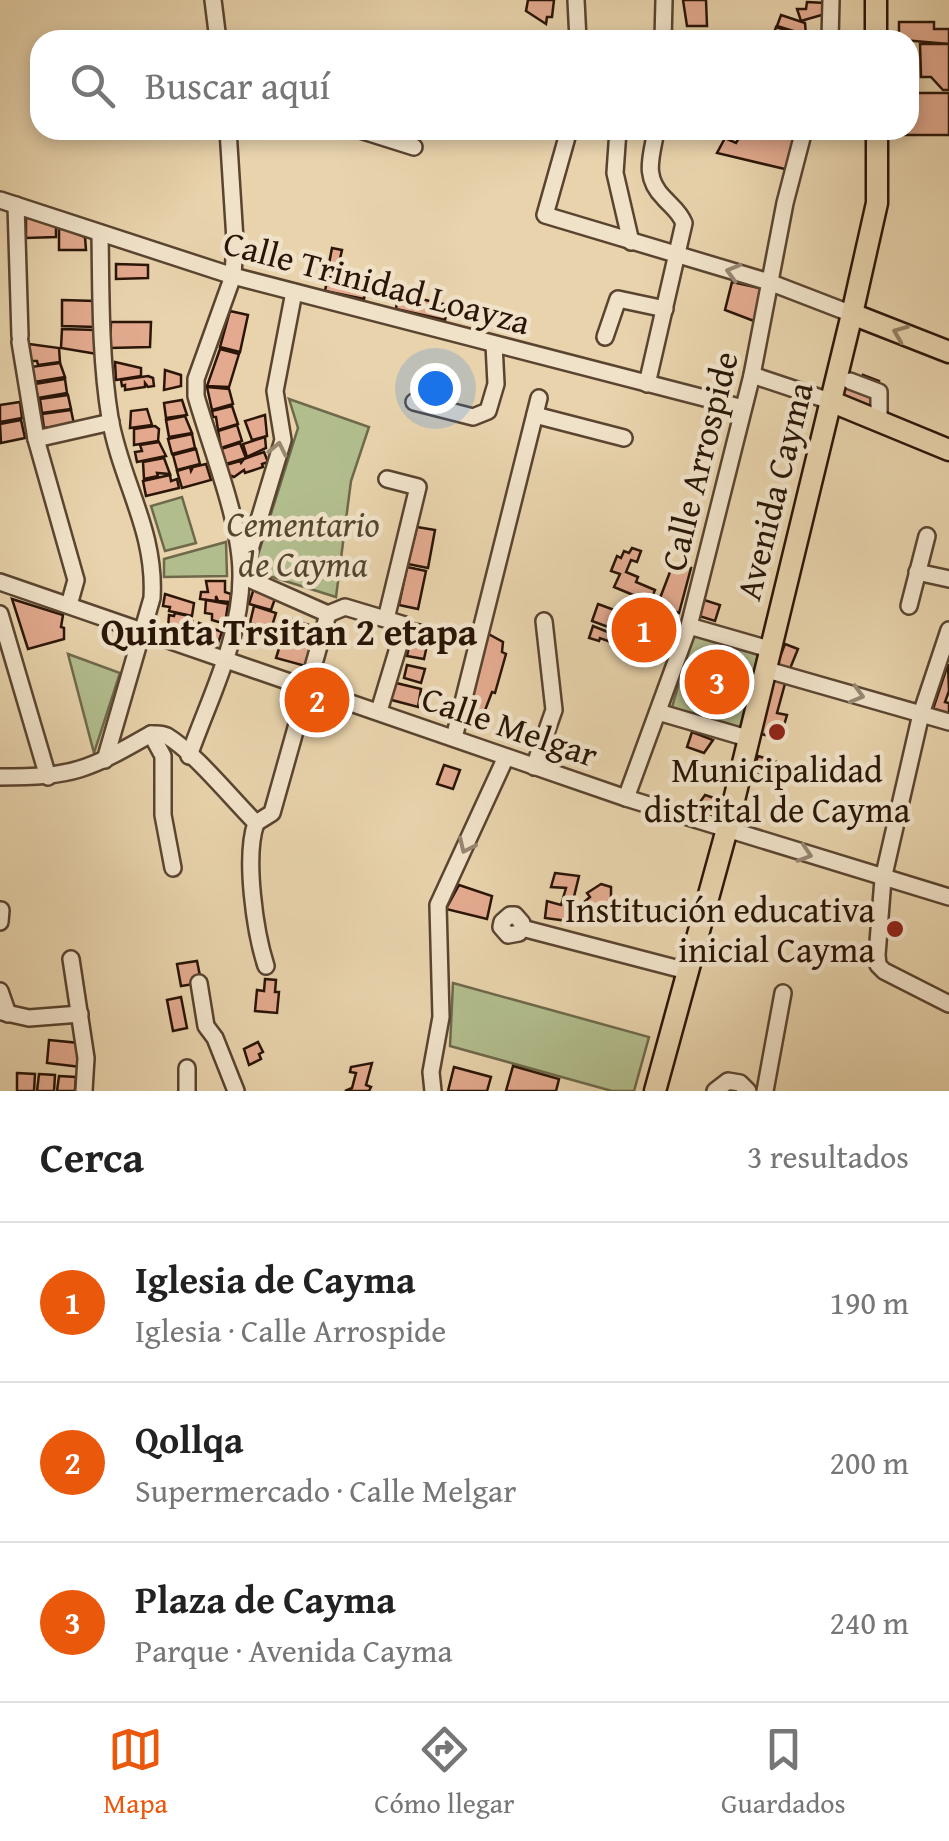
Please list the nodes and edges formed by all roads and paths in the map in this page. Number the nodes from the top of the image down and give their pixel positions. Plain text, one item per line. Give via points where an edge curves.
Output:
1 (213, 0) edge
2 (576, 0) edge
3 (664, 0) edge
4 (831, 0) edge
5 (876, 0) edge
6 (217, 30) edge
7 (578, 30) edge
8 (663, 30) edge
9 (830, 30) edge
10 (876, 30) edge
11 (229, 140) edge
12 (392, 140) edge
13 (566, 140) edge
14 (617, 140) edge
15 (653, 140) edge
16 (802, 140) edge
17 (877, 140) edge
18 (414, 147) dead end
19 (8, 202) edge
20 (100, 233) junction
21 (631, 242) junction
22 (678, 257) junction
23 (233, 276) junction
24 (769, 282) junction
25 (294, 292) junction
26 (665, 309) junction
27 (852, 314) junction
28 (605, 336) dead end
29 (494, 344) junction
30 (949, 352) edge
31 (752, 374) junction
32 (647, 384) junction
33 (840, 394) junction
34 (539, 398) dead end
35 (414, 402) dead end
36 (743, 408) junction
37 (535, 415) junction
38 (111, 422) junction
39 (624, 438) dead end
40 (36, 439) junction
41 (949, 450) edge
42 (387, 479) dead end
43 (927, 536) dead end
44 (244, 544) junction
45 (917, 572) junction
46 (242, 576) junction
47 (949, 579) edge
48 (0, 582) edge
49 (69, 605) junction
50 (909, 606) dead end
51 (0, 614) edge
52 (328, 614) junction
53 (386, 619) junction
54 (544, 621) dead end
55 (689, 626) junction
56 (142, 630) junction
57 (949, 630) edge
58 (224, 657) junction
59 (766, 659) junction
60 (309, 687) junction
61 (378, 712) junction
62 (658, 712) junction
63 (921, 714) junction
64 (949, 722) edge
65 (151, 734) junction
66 (454, 738) junction
67 (747, 738) junction
68 (190, 756) junction
69 (506, 757) junction
70 (106, 760) junction
71 (534, 767) junction
72 (0, 777) edge
73 (48, 777) junction
74 (626, 798) junction
75 (256, 822) junction
76 (727, 829) junction
77 (173, 868) dead end
78 (882, 878) junction
79 (949, 898) edge
80 (1, 910) edge
81 (0, 922) edge
82 (522, 928) dead end
83 (71, 958) dead end
84 (266, 966) dead end
85 (687, 971) junction
86 (199, 984) dead end
87 (0, 992) edge
88 (784, 993) dead end
89 (949, 1004) edge
90 (5, 1013) edge
91 (80, 1014) junction
92 (188, 1068) dead end
93 (660, 1090) edge
94 (84, 1091) edge
95 (187, 1091) edge
96 (236, 1091) edge
97 (433, 1091) edge
98 (715, 1091) edge
99 (748, 1091) edge
100 (765, 1091) edge

1 - 6 street
2 - 7 street
3 - 8 street
4 - 9 street
5 - 10 main road
11 - 23 street
12 - 18 street
13 - 21 street via 545,215
14 - 21 street via 615,174
15 - 22 street via 650,175 684,223
16 - 24 street, Calle Arrospide
17 - 27 main road, Avenida Cayma via 878,202
19 - 20 street, Calle Trinidad Loayza
19 - 40 street
20 - 23 street, Calle Trinidad Loayza
20 - 38 street
21 - 22 street
24 -> 22 street
22 - 26 street
23 - 25 street, Calle Trinidad Loayza
23 - 44 street via 196,379 196,396
24 - 27 street
24 - 31 street, Calle Arrospide
25 - 29 street, Calle Trinidad Loayza
44 -> 25 street via 283,440 276,391
26 - 28 street via 618,299
26 - 32 street
30 -> 27 main road
27 - 33 main road, Avenida Cayma
29 - 32 street, Calle Trinidad Loayza
29 - 35 street via 496,384 488,411 473,418
31 - 33 street
31 - 36 street, Calle Arrospide
32 - 36 street, Calle Trinidad Loayza
33 - 41 main road
33 - 59 main road, Avenida Cayma
34 - 37 street
36 - 55 street, Calle Arrospide
37 - 39 street
37 - 66 street
38 - 40 street
38 - 56 street via 152,559 152,598
40 - 49 street via 76,580
42 - 53 street via 418,486
43 - 45 street
44 - 46 street
45 - 47 street
45 - 50 street
46 - 52 street
46 - 58 street
48 - 49 street, Calle Melgar
49 - 56 street, Calle Melgar
51 - 73 street
52 - 53 street via 345,607
52 - 60 street
53 - 61 street via 405,626
54 - 71 street via 554,710
55 - 59 street
55 - 62 street, Calle Arrospide
56 - 58 street, Calle Melgar
56 - 70 street
57 - 63 street
58 - 60 street, Calle Melgar
58 - 68 street
59 -> 63 street
59 - 67 main road, Avenida Cayma
60 - 61 street, Calle Melgar
60 - 75 street via 272,812
61 - 66 street, Calle Melgar
62 - 67 street
62 - 74 street, Calle Arrospide
63 - 64 street
63 - 78 street
65 - 68 street via 166,736
65 - 70 street
65 - 77 street via 163,756 162,816
66 - 69 street, Calle Melgar
67 - 76 main road, Avenida Cayma
68 - 75 street
69 - 71 street, Calle Melgar
69 -> 97 street via 438,904 441,1017
70 - 73 street
71 - 74 street, Calle Melgar
72 - 73 street
74 - 76 street, Calle Melgar
75 - 84 street via 254,880
76 -> 78 street, Calle Melgar
76 - 85 main road, Avenida Cayma
78 - 79 street, Calle Melgar
78 - 89 street via 878,965
80 - 81 street
82 - 85 street
83 - 91 street
85 - 93 main road, Avenida Cayma
86 - 96 street via 206,1026
87 - 90 street
88 - 100 street
90 - 91 street
91 - 94 street
92 - 95 street
98 - 99 street via 728,1081

